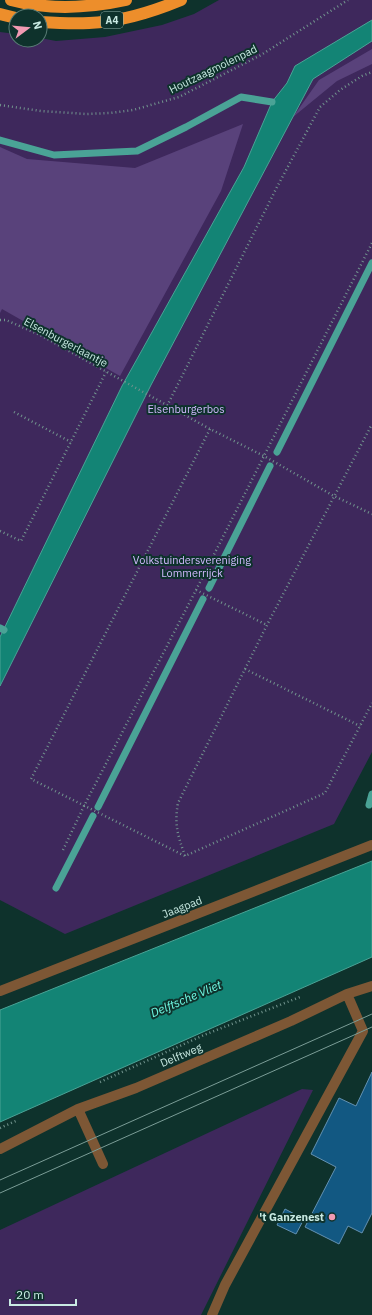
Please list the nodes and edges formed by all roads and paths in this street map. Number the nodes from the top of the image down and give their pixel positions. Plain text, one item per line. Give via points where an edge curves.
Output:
1 (11, 0) edge
2 (126, 0) edge
3 (181, 0) edge
4 (348, 0) edge
5 (48, 22) edge
6 (372, 72) edge
7 (0, 104) edge
8 (372, 243) edge
9 (0, 320) edge
10 (106, 372) junction
11 (168, 406) junction
12 (14, 412) dead end
13 (372, 424) edge
14 (210, 429) junction
15 (71, 442) junction
16 (264, 456) junction
17 (334, 496) junction
18 (372, 514) edge
19 (0, 531) edge
20 (196, 590) junction
21 (267, 625) junction
22 (245, 670) junction
23 (372, 703) edge
24 (360, 726) junction
25 (84, 806) junction
26 (372, 845) edge
27 (63, 850) dead end
28 (185, 856) junction
29 (372, 986) edge
30 (0, 991) edge
31 (347, 994) junction
32 (304, 995) dead end
33 (97, 1083) dead end
34 (78, 1109) junction
35 (20, 1118) dead end
36 (0, 1128) edge
37 (0, 1149) edge
38 (104, 1164) dead end
39 (212, 1315) edge

1 - 2 highway, A4 via 58,7
3 - 5 highway, A4 via 115,20 90,23
4 - 7 path, Houtzaagmolenpad via 261,55 179,97 133,110 86,114
6 - 11 path via 340,90 320,107 277,187
8 - 16 path
9 - 10 path, Elsenburgerlaantje via 6,320 40,335
10 - 11 path, Elsenburgerlaantje
10 - 15 path
11 - 14 path, Elsenburgerlaantje
12 - 15 path
13 - 17 path
14 - 16 path, Elsenburgerlaantje
14 - 25 path via 31,780
15 - 19 path via 21,541
16 - 17 path, Elsenburgerlaantje
16 - 20 path
17 - 18 path, Elsenburgerlaantje
17 - 21 path
20 - 21 path
20 - 25 path
21 - 22 path
22 - 24 path
22 - 28 path via 178,803 175,818
23 - 24 path
24 - 28 path via 325,793
25 - 27 path
25 - 28 path
26 - 30 street, Jaagpad
29 - 31 street, Delftweg
31 - 34 street, Delftweg via 136,1088
31 - 39 street via 363,1031 225,1285
32 - 33 path via 204,1035
34 - 37 street, Delftweg
34 - 38 street
35 - 36 path

